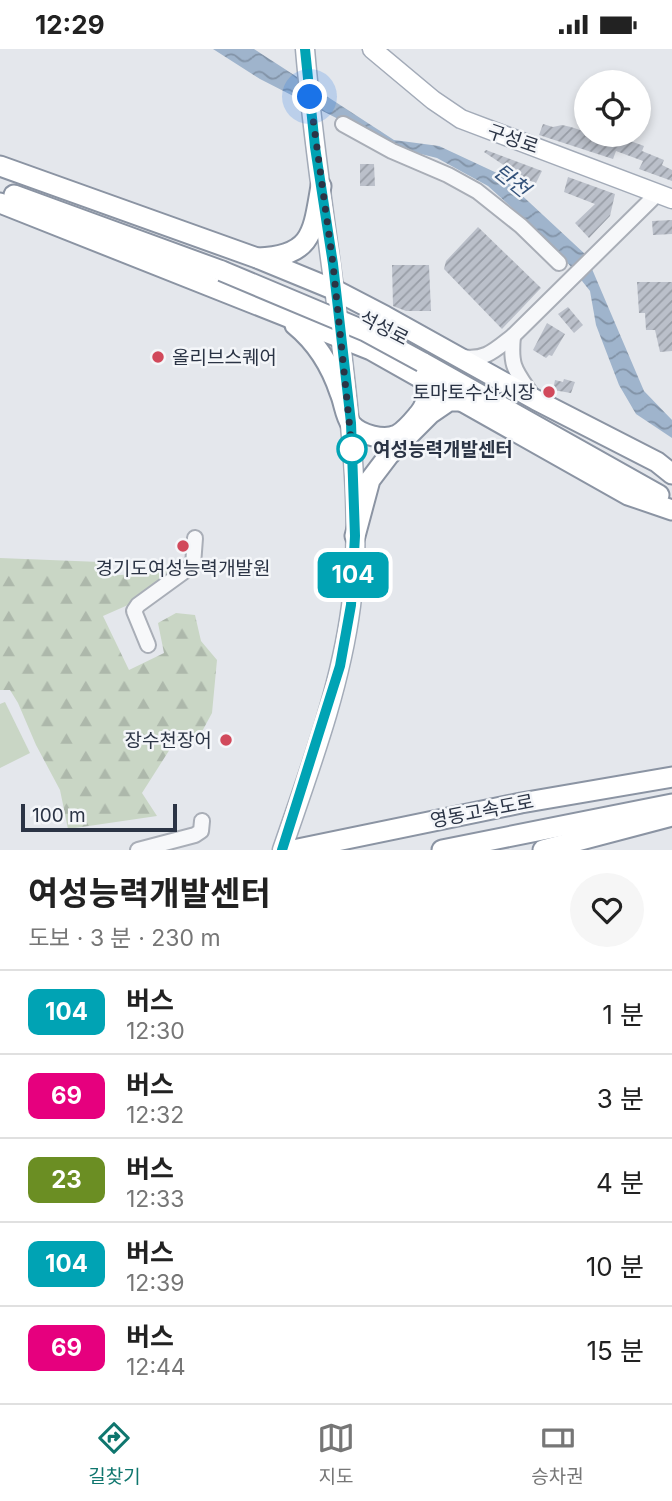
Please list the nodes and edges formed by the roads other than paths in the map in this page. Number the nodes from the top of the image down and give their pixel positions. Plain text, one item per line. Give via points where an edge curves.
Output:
1 (305, 49) edge
2 (372, 49) edge
3 (344, 124) dead end
4 (0, 166) edge
5 (0, 174) edge
6 (321, 186) junction
7 (0, 190) edge
8 (665, 196) edge
9 (0, 204) edge
10 (257, 258) junction
11 (559, 263) dead end
12 (225, 265) junction
13 (335, 290) junction
14 (232, 296) junction
15 (274, 312) junction
16 (513, 336) junction
17 (341, 340) junction
18 (456, 356) junction
19 (423, 357) junction
20 (401, 368) junction
21 (536, 400) junction
22 (462, 401) junction
23 (351, 423) junction
24 (672, 474) edge
25 (672, 489) edge
26 (672, 502) edge
27 (672, 510) edge
28 (355, 536) junction
29 (195, 538) dead end
30 (148, 645) dead end
31 (672, 777) edge
32 (672, 804) edge
33 (672, 817) edge
34 (202, 821) dead end
35 (138, 850) edge
36 (282, 850) edge
37 (293, 850) edge
38 (442, 850) edge
39 (543, 850) edge

1 - 6 main road
2 - 8 main road, 구성로 via 461,119
3 - 11 street via 477,191
4 - 10 highway
5 - 12 highway, 석성로
6 - 10 highway via 313,232 296,250
6 - 13 main road
7 - 12 highway, 석성로
8 - 16 street
9 - 14 highway
10 - 13 highway
10 - 14 highway via 267,272 263,279 251,291
12 - 19 highway, 석성로, bridge
13 - 17 main road
13 - 19 highway
14 - 15 highway
15 - 17 highway
15 - 23 highway via 294,324 321,352
16 - 18 street via 476,359
16 - 21 street via 514,370
17 - 20 highway via 371,350
17 - 23 main road
18 - 19 highway
18 - 21 highway
19 - 20 highway
19 - 20 highway via 404,334 396,342
19 - 22 highway
19 - 23 highway via 428,394 415,419 396,435 364,434
19 - 25 highway, 석성로
19 - 26 highway, 석성로
21 - 24 highway
22 - 27 highway via 628,495
22 - 28 highway via 449,401 430,414 389,455 370,480
23 - 28 main road
28 - 36 main road via 351,605 340,666
29 - 30 street via 193,565 134,611
31 - 37 highway, 영동고속도로
32 - 38 highway, 영동고속도로
33 - 39 highway
34 - 35 street via 201,831 195,835

